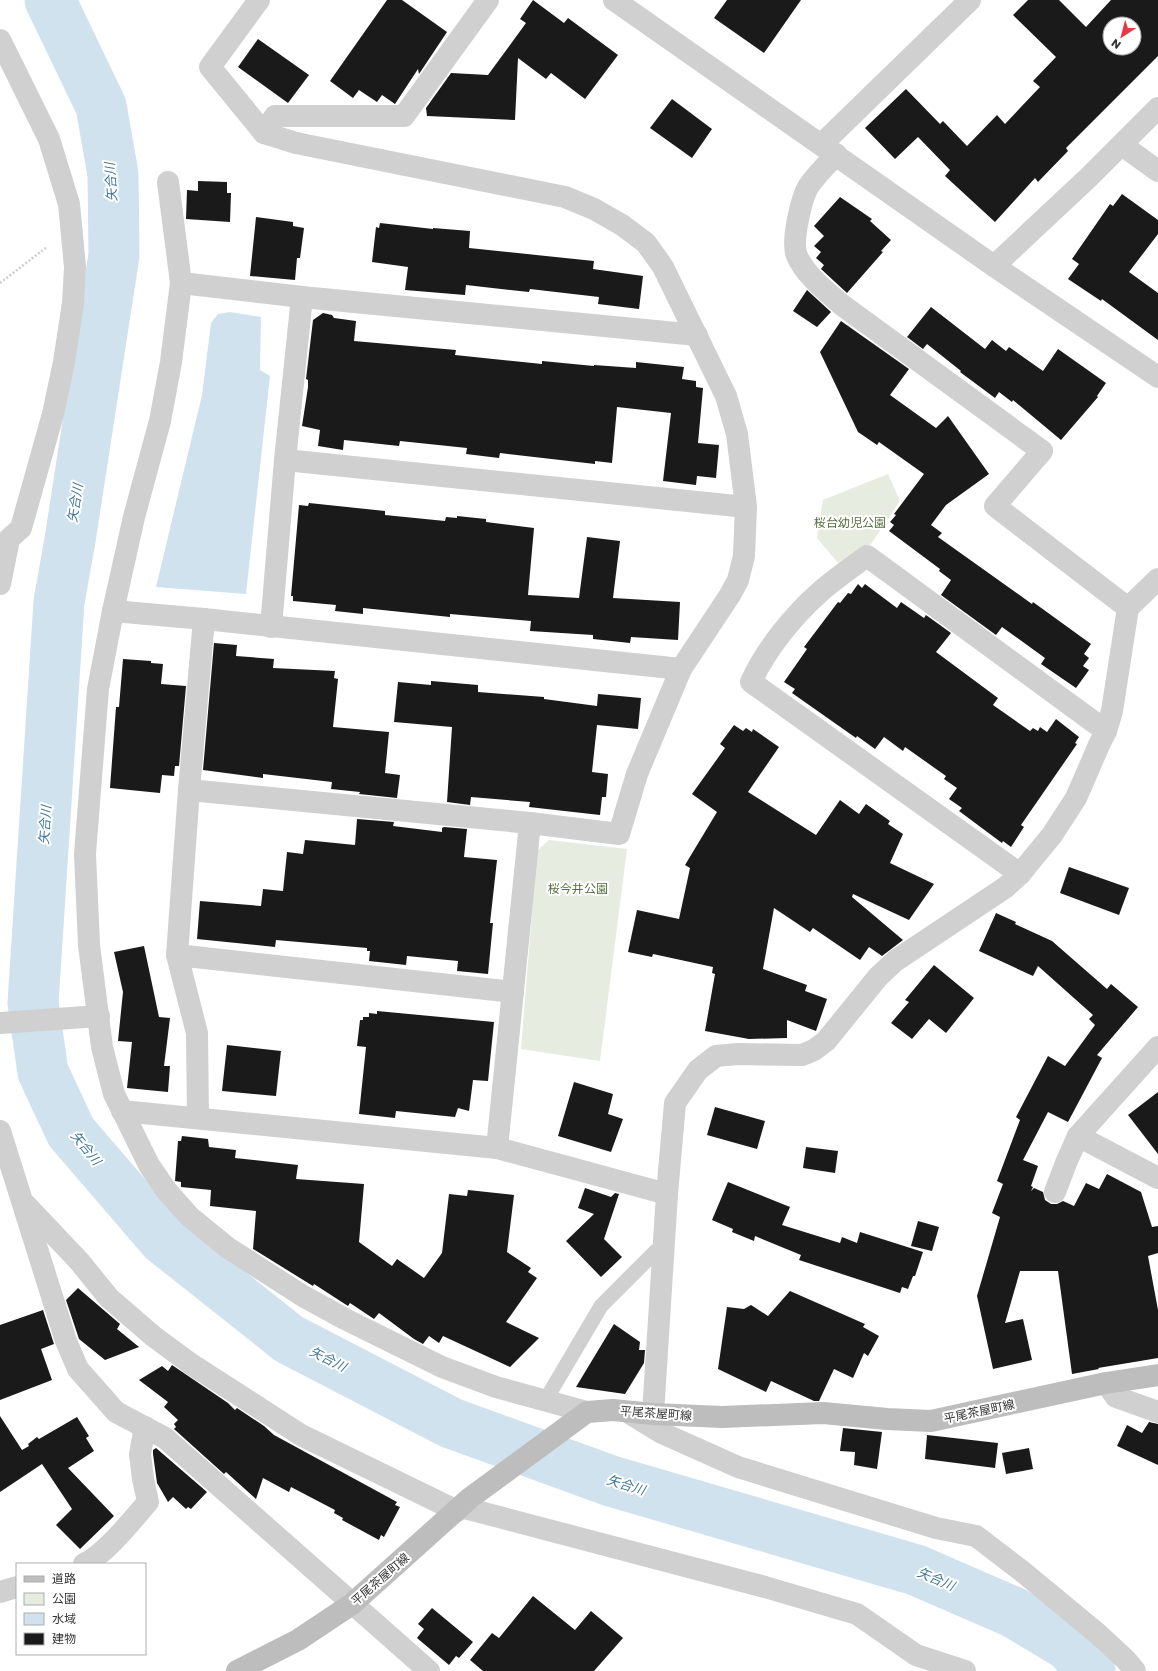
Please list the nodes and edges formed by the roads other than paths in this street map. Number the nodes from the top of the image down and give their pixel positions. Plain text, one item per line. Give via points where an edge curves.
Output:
1 (259, 0) edge
2 (488, 0) edge
3 (614, 0) edge
4 (970, 0) edge
5 (0, 40) edge
6 (1158, 108) edge
7 (264, 133) junction
8 (1122, 145) junction
9 (829, 149) junction
10 (1158, 171) edge
11 (168, 182) dead end
12 (994, 266) junction
13 (181, 283) junction
14 (302, 297) junction
15 (697, 335) junction
16 (1158, 377) edge
17 (285, 460) junction
18 (746, 507) junction
19 (5, 534) edge
20 (1158, 579) edge
21 (0, 584) edge
22 (1128, 608) junction
23 (112, 612) junction
24 (204, 619) junction
25 (271, 627) junction
26 (681, 670) junction
27 (1106, 731) junction
28 (189, 790) junction
29 (530, 823) junction
30 (1020, 874) junction
31 (177, 956) junction
32 (513, 992) junction
33 (92, 1017) junction
34 (0, 1024) edge
35 (1158, 1047) edge
36 (122, 1111) junction
37 (198, 1118) junction
38 (0, 1131) edge
39 (1078, 1136) junction
40 (497, 1148) junction
41 (1158, 1178) edge
42 (1056, 1192) dead end
43 (667, 1194) junction
44 (22, 1200) junction
45 (664, 1249) junction
46 (1158, 1375) edge
47 (1106, 1383) junction
48 (545, 1401) junction
49 (626, 1411) junction
50 (587, 1412) junction
51 (1158, 1412) edge
52 (653, 1414) junction
53 (145, 1426) junction
54 (463, 1505) junction
55 (86, 1563) edge
56 (16, 1587) edge
57 (0, 1592) edge
58 (352, 1604) junction
59 (237, 1671) edge
60 (429, 1671) edge
61 (965, 1671) edge
62 (1135, 1671) edge

1 - 7 street via 210,67
2 - 7 street via 404,116 275,116
3 - 9 street
4 - 9 street
5 - 19 street via 49,139 69,204 75,268 73,304 53,414 21,528
6 - 8 street
7 - 15 street via 296,143 565,197 594,209 646,243 663,267
8 - 10 street
8 - 12 street
9 - 12 street
9 - 22 street via 808,188 795,236 796,254 804,268 842,305 1042,451 995,506
11 - 13 street
12 - 16 street
13 - 14 street
13 - 23 street via 160,421
14 - 15 street
14 - 17 street
15 - 18 street via 726,396 737,434
17 - 18 street
17 - 25 street
18 - 26 street via 744,556 738,580
19 - 21 street
20 - 22 street
22 - 27 street via 1112,711
23 - 24 street
23 - 33 street via 98,689 85,854
24 - 25 street
24 - 28 street
25 - 26 street
26 - 29 street via 637,774 618,834
27 - 30 street via 1076,798 1052,834
27 - 30 street via 867,556 820,592 784,630 759,665 751,682
28 - 29 street
28 - 31 street
29 - 32 street
30 - 43 street via 1006,887 895,961 878,977 826,1041 814,1050 802,1055 716,1056 698,1070 675,1103
31 - 32 street
31 - 37 street via 197,1033
32 - 40 street
33 - 34 street
33 - 36 street via 108,1074
35 - 39 street
36 - 37 street
36 - 48 street via 149,1165 166,1190 190,1218 228,1248 304,1296 388,1341 442,1367 496,1387
37 - 40 street
38 - 44 street
39 - 41 street
39 - 42 street
40 - 43 street
43 - 45 street
44 - 53 street via 66,1341 78,1369 116,1412
44 - 54 street via 79,1261 109,1298 153,1336 191,1364 301,1435
45 - 48 lane via 656,1252 601,1306
45 - 52 street
46 - 47 main road, 平尾茶屋町線
47 - 51 street via 1116,1397
47 - 52 main road, 平尾茶屋町線 via 931,1421 823,1413 722,1417
48 - 50 street
49 - 50 main road, 平尾茶屋町線
49 - 52 main road, 平尾茶屋町線
49 - 62 street via 662,1433 738,1467 936,1528 976,1536 1098,1634
50 - 54 main road, 平尾茶屋町線
53 - 55 street via 140,1454 148,1502 100,1554
53 - 58 street via 165,1438
54 - 58 main road, 平尾茶屋町線
54 - 61 street via 857,1614 916,1655
56 - 57 street
58 - 59 main road, 平尾茶屋町線 via 298,1640
58 - 60 street

